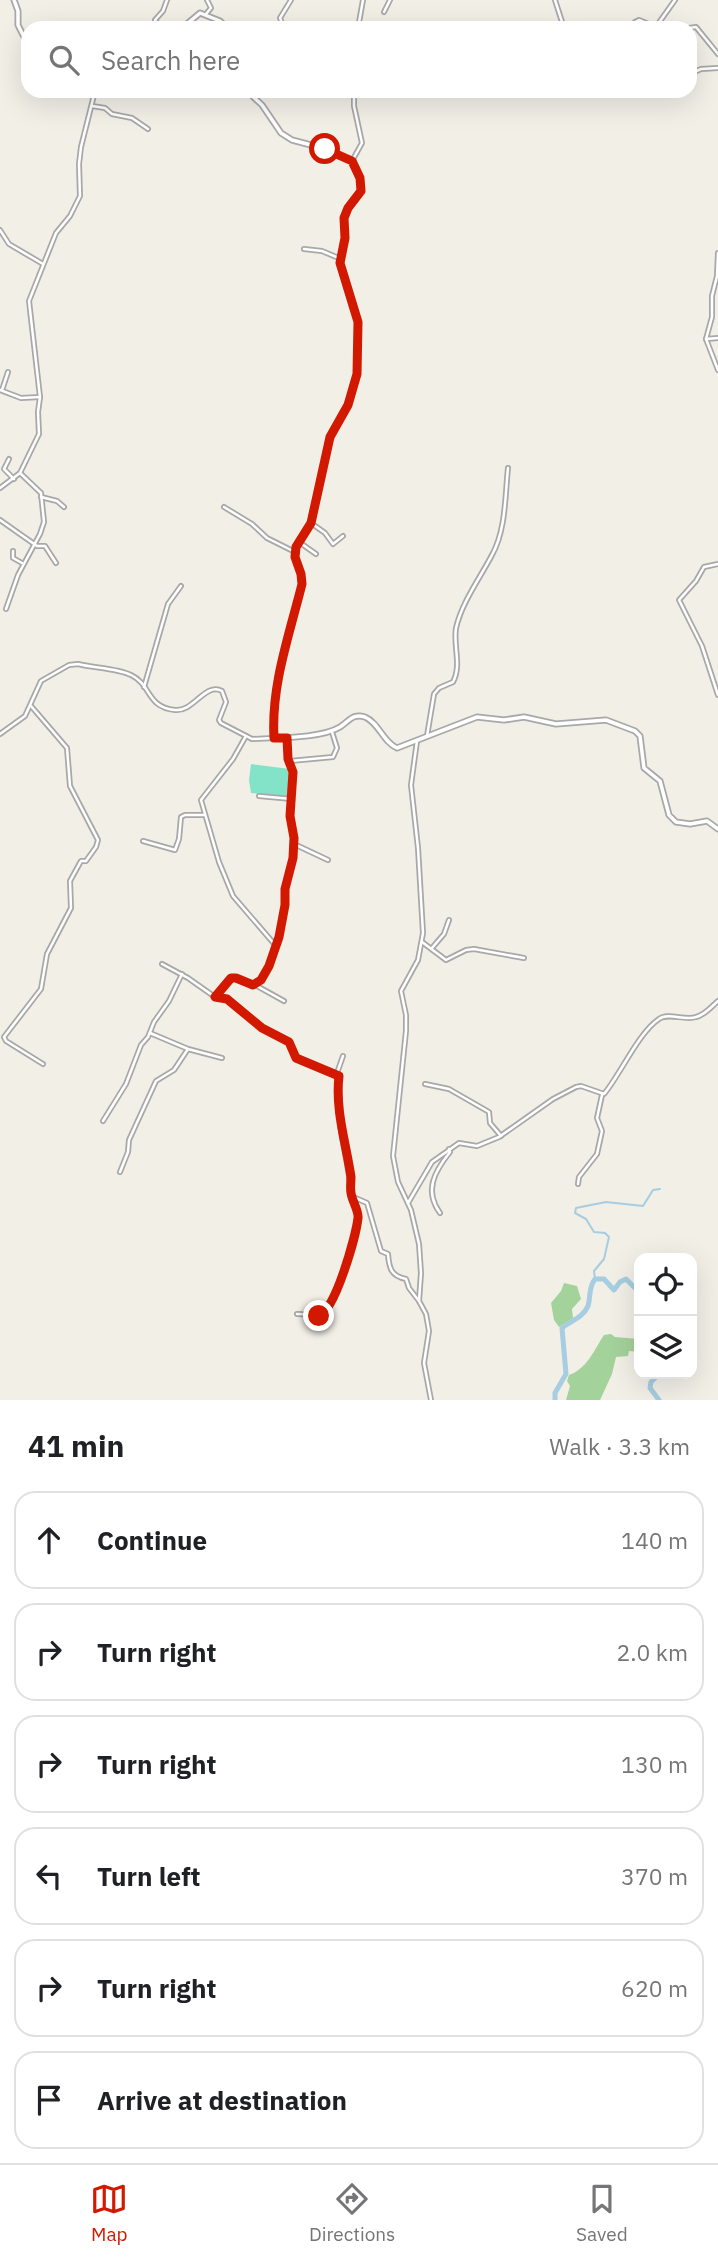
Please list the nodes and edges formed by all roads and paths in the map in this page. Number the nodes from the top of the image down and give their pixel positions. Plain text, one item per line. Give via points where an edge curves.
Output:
1 (14, 0) edge
2 (167, 0) edge
3 (207, 0) edge
4 (291, 0) edge
5 (363, 0) edge
6 (390, 0) edge
7 (555, 0) edge
8 (675, 0) edge
9 (384, 12) dead end
10 (206, 14) junction
11 (156, 21) edge
12 (189, 21) edge
13 (220, 21) edge
14 (281, 21) edge
15 (359, 21) edge
16 (562, 21) edge
17 (660, 21) edge
18 (697, 28) edge
19 (21, 31) edge
20 (718, 54) edge
21 (718, 68) edge
22 (697, 71) edge
23 (94, 98) edge
24 (254, 98) edge
25 (354, 98) edge
26 (92, 106) junction
27 (148, 129) dead end
28 (352, 161) junction
29 (0, 230) edge
30 (304, 249) dead end
31 (718, 254) edge
32 (341, 259) junction
33 (43, 264) junction
34 (718, 338) edge
35 (706, 339) junction
36 (718, 370) edge
37 (8, 372) dead end
38 (1, 390) edge
39 (40, 397) junction
40 (9, 459) dead end
41 (2, 468) edge
42 (508, 468) dead end
43 (20, 473) junction
44 (14, 479) junction
45 (0, 488) edge
46 (41, 497) junction
47 (64, 507) dead end
48 (224, 507) dead end
49 (0, 520) edge
50 (311, 523) junction
51 (344, 536) dead end
52 (299, 542) junction
53 (34, 543) junction
54 (13, 551) dead end
55 (295, 552) junction
56 (316, 554) dead end
57 (56, 563) dead end
58 (23, 564) junction
59 (718, 565) edge
60 (181, 586) dead end
61 (6, 609) dead end
62 (144, 687) junction
63 (718, 695) edge
64 (31, 706) junction
65 (331, 729) junction
66 (0, 734) edge
67 (246, 736) junction
68 (427, 736) junction
69 (274, 738) junction
70 (287, 738) junction
71 (417, 740) junction
72 (290, 761) junction
73 (259, 796) dead end
74 (292, 799) junction
75 (205, 815) junction
76 (718, 829) edge
77 (143, 841) dead end
78 (294, 844) junction
79 (328, 860) dead end
80 (449, 919) dead end
81 (422, 942) junction
82 (276, 947) junction
83 (432, 948) junction
84 (524, 958) dead end
85 (162, 964) dead end
86 (182, 974) junction
87 (256, 985) junction
88 (215, 997) junction
89 (284, 1001) dead end
90 (718, 1001) edge
91 (150, 1033) junction
92 (188, 1049) junction
93 (343, 1056) dead end
94 (222, 1058) dead end
95 (43, 1064) dead end
96 (337, 1073) junction
97 (425, 1084) dead end
98 (602, 1095) junction
99 (103, 1121) dead end
100 (501, 1136) junction
101 (449, 1149) junction
102 (120, 1172) dead end
103 (578, 1184) dead end
104 (352, 1197) junction
105 (408, 1203) junction
106 (440, 1213) dead end
107 (419, 1301) junction
108 (297, 1314) dead end
109 (431, 1400) edge

1 - 19 street
2 - 11 street
3 - 10 street via 211,8
4 - 14 street
5 - 15 street
6 - 9 street
7 - 16 street
8 - 17 street
10 - 12 street via 198,13
10 - 13 street
18 - 20 street
21 - 22 street
23 - 26 street
24 - 28 street via 281,133
25 - 28 street via 362,143
26 - 27 street via 132,118
26 - 33 street via 79,164 80,196
28 - 32 street via 361,191 344,218
29 - 33 street via 9,244
30 - 32 street
31 - 35 street
32 - 50 street via 358,322 357,374 348,405 330,437
33 - 39 street via 29,301
34 - 35 street
35 - 36 street
37 - 38 street
38 - 39 street via 20,398
39 - 43 street via 39,434
40 - 41 street
41 - 44 street
42 - 68 street via 497,544 458,621 457,673 453,682 434,694
43 - 44 street
43 - 46 street
44 - 45 street
46 - 47 street
46 - 53 street via 44,522
48 - 55 street
49 - 53 street
50 - 51 street via 332,544
50 - 52 street
52 - 55 street
52 - 56 street
53 - 57 street via 46,546
53 - 58 street
54 - 58 street via 12,558
55 - 69 street via 302,584 281,662
58 - 61 street
59 - 63 street via 704,567 679,601 702,646
60 - 62 street via 168,604
62 - 64 street via 126,673 69,665 41,681
62 - 67 street via 158,705 180,710 218,689 226,702 219,721
64 - 66 street via 20,721
64 - 95 street via 67,748 70,786 98,840 70,881 72,905 48,951 40,991 4,1037
65 - 70 street
65 - 71 street via 361,716 395,747
65 - 72 street via 337,748 333,757
67 - 69 street
67 - 75 street via 223,774 201,798
68 - 71 street
68 - 76 street via 477,717 556,724 606,720 640,736 645,768 660,781 669,815 676,822 709,821
69 - 70 street
70 - 72 street
71 - 81 street via 411,780
72 - 74 street
73 - 74 street
74 - 78 street
75 - 77 street via 183,816 175,850
75 - 82 street via 233,896
78 - 79 street
78 - 82 street
80 - 83 street
81 - 83 street
81 - 105 street via 401,994 406,1031 393,1156
82 - 87 street
83 - 84 street via 446,960 474,949
85 - 86 street
86 - 88 street
86 - 91 street
87 - 88 street via 231,978
87 - 89 street
88 - 96 street via 227,999 262,1028 289,1042 296,1058
90 - 98 street via 699,1017 659,1018
91 - 92 street
91 - 99 street
92 - 94 street
92 - 102 street via 174,1070 156,1081
93 - 96 street
96 - 104 street
97 - 100 street via 449,1089 489,1112 490,1123
98 - 100 street via 576,1087
98 - 103 street via 597,1154
100 - 101 street via 477,1146 460,1143
101 - 105 street via 429,1166
101 - 106 street via 431,1190
104 - 107 street via 368,1204 381,1252 388,1254 393,1274 406,1279
104 - 108 street via 358,1217 332,1302 322,1315
105 - 107 street via 420,1254
107 - 109 street via 429,1327 423,1360

